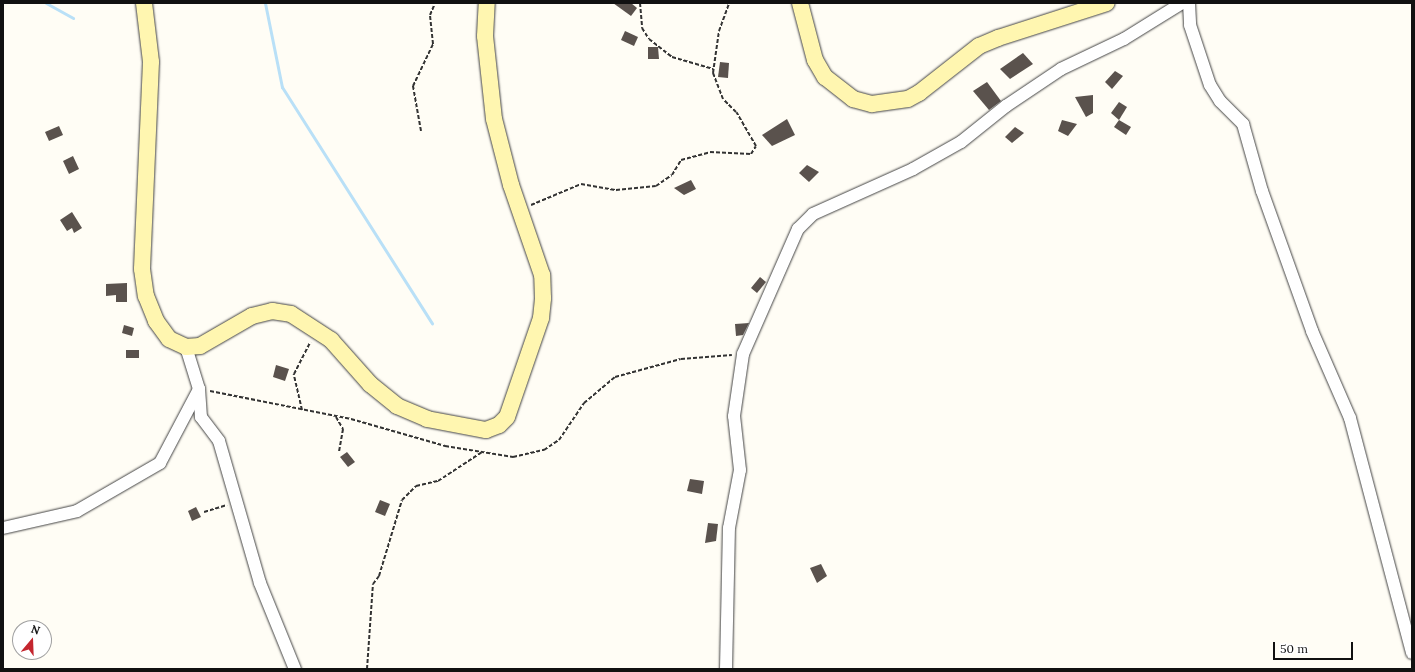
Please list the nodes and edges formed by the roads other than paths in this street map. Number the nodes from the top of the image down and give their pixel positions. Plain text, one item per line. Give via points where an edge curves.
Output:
1 (144, 3) edge
2 (487, 3) edge
3 (800, 3) edge
4 (1107, 3) edge
5 (1182, 3) edge
6 (1189, 3) edge
7 (186, 347) junction
8 (199, 389) junction
9 (3, 528) edge
10 (1412, 653) edge
11 (295, 669) edge
12 (726, 669) edge

1 - 7 main road via 150,62 142,269 146,296 156,321 169,339
2 - 7 main road via 485,36 494,119 542,276 541,318 507,418 499,425 486,430 427,419 397,406 318,329 292,314 272,312 252,316 200,346
3 - 4 main road via 815,60 825,77 853,100 872,104 908,100 979,46
5 - 12 street via 1124,39 1061,69 1006,106 961,142 913,169 804,220 792,238 743,354 734,416 740,470 729,528
6 - 10 street via 1190,25 1210,85 1220,101 1243,124 1262,191 1312,332 1350,418
7 - 8 street
8 - 9 street via 160,463 77,511
8 - 11 street via 201,417 219,441 260,583

